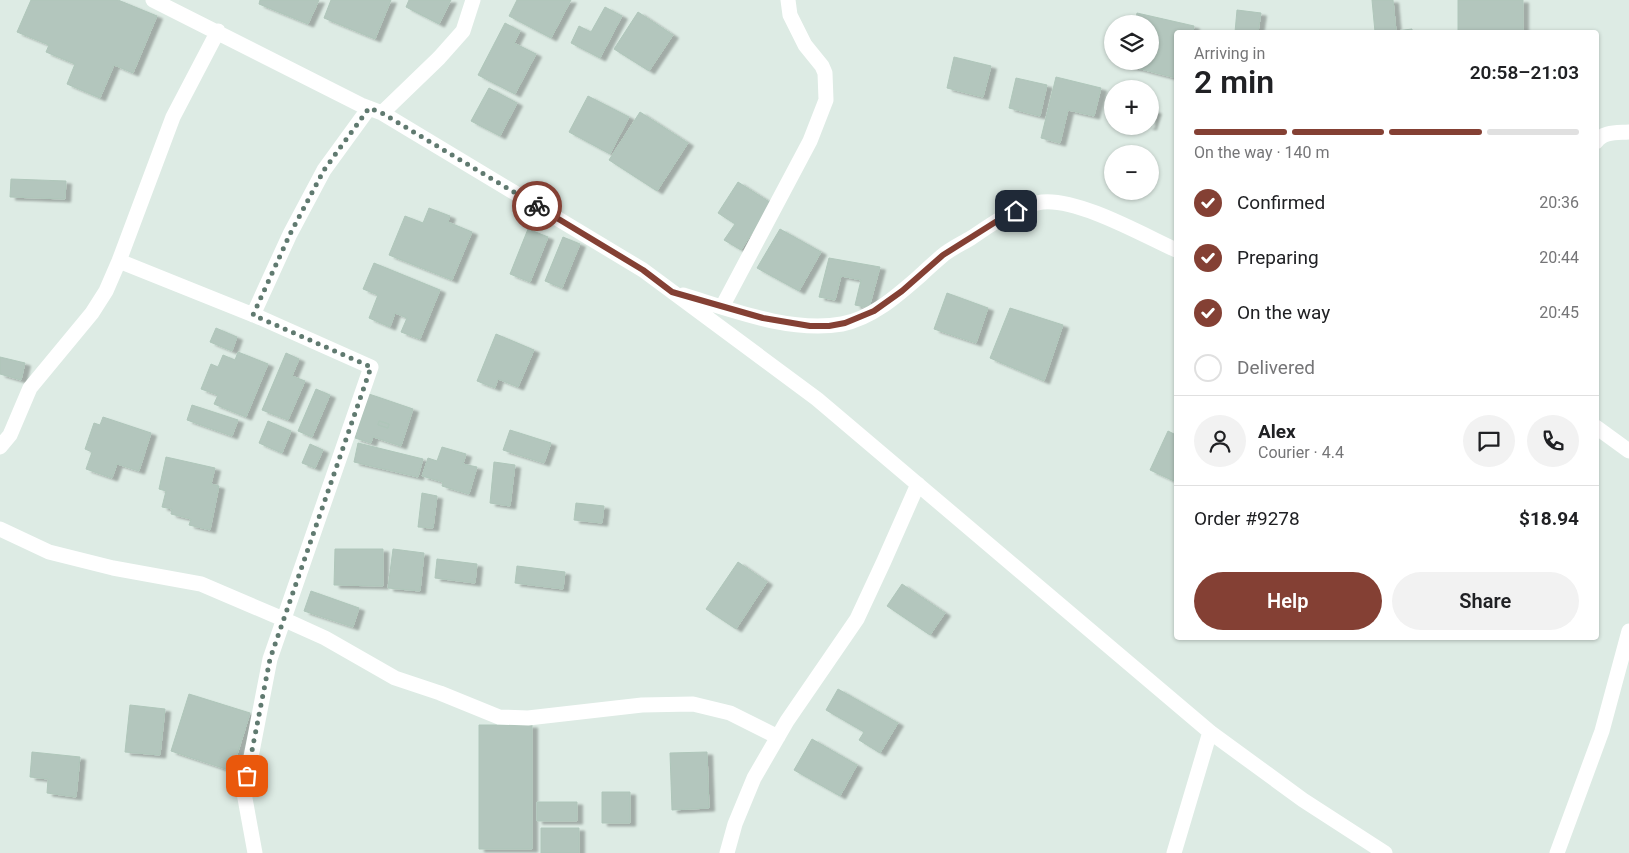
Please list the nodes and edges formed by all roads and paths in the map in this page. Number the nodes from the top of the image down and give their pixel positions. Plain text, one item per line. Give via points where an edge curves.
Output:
1 (153, 0) edge
2 (474, 0) edge
3 (788, 0) edge
4 (218, 31) junction
5 (375, 110) junction
6 (1629, 132) edge
7 (1599, 138) edge
8 (1174, 249) edge
9 (119, 260) junction
10 (672, 292) junction
11 (722, 307) junction
12 (253, 315) junction
13 (1599, 428) edge
14 (0, 447) edge
15 (1629, 451) edge
16 (918, 484) junction
17 (0, 529) edge
18 (284, 619) junction
19 (1629, 630) edge
20 (1210, 732) junction
21 (778, 737) junction
22 (255, 853) edge
23 (727, 853) edge
24 (1174, 853) edge
25 (1385, 853) edge
26 (1557, 853) edge

1 - 4 street
2 - 5 street via 463,31 440,58
3 - 11 street via 790,15 804,45 825,73 826,100 810,141
4 - 5 street
4 - 9 street via 173,117
5 - 10 street via 643,270
5 - 12 street via 324,170
6 - 7 street via 1604,134
8 - 11 street via 1097,213 1043,202 1005,216 943,255 874,311 845,323 810,326
9 - 12 street
9 - 14 street via 92,313 30,388 10,435
10 - 11 street
10 - 16 street via 817,400
12 - 18 street via 371,367
13 - 15 street
16 - 20 street
16 - 21 street via 857,619
17 - 18 street via 49,552 201,584
18 - 21 street via 395,678 499,717 528,718 693,704 730,713
18 - 22 street via 270,659 244,793
19 - 26 street via 1602,732
20 - 24 street
20 - 25 street via 1303,800
21 - 23 street via 754,778

